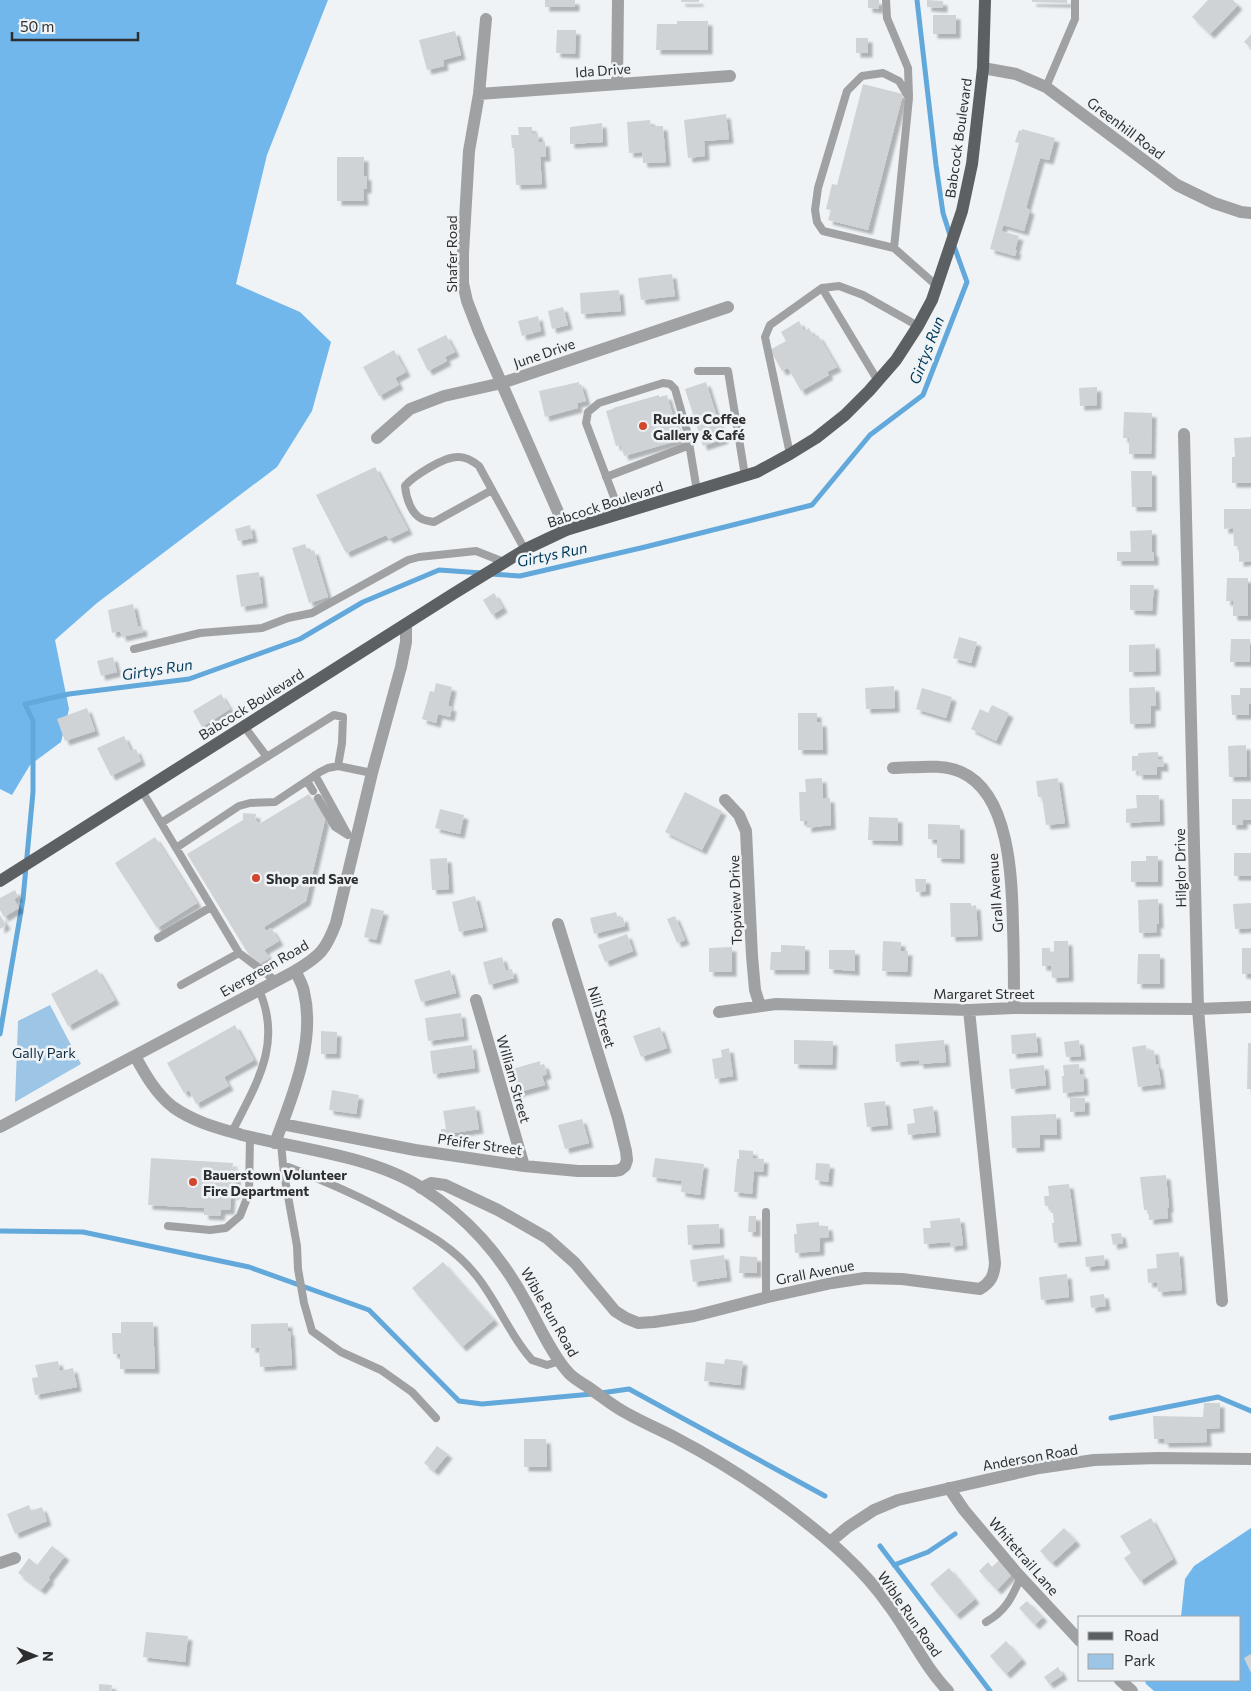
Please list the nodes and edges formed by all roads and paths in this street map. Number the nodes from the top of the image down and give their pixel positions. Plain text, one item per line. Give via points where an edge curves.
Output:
1 (618, 0) edge
2 (886, 0) edge
3 (985, 0) edge
4 (1075, 0) edge
5 (486, 19) dead end
6 (983, 68) junction
7 (730, 76) dead end
8 (617, 84) junction
9 (1046, 87) junction
10 (479, 94) junction
11 (909, 98) junction
12 (1251, 213) edge
13 (894, 248) junction
14 (937, 286) junction
15 (822, 288) junction
16 (728, 307) dead end
17 (918, 326) junction
18 (698, 370) dead end
19 (878, 381) junction
20 (502, 383) junction
21 (1184, 434) dead end
22 (377, 438) dead end
23 (690, 445) junction
24 (790, 454) junction
25 (745, 476) junction
26 (606, 477) junction
27 (492, 490) junction
28 (697, 491) junction
29 (620, 513) junction
30 (566, 530) junction
31 (525, 550) junction
32 (498, 565) junction
33 (406, 624) junction
34 (134, 649) dead end
35 (244, 726) junction
36 (267, 757) junction
37 (338, 766) junction
38 (892, 768) dead end
39 (372, 773) junction
40 (315, 775) junction
41 (306, 781) junction
42 (142, 791) junction
43 (313, 791) dead end
44 (318, 798) dead end
45 (724, 800) dead end
46 (161, 824) junction
47 (352, 835) junction
48 (176, 848) junction
49 (4, 878) edge
50 (211, 908) junction
51 (558, 924) dead end
52 (158, 938) dead end
53 (239, 954) junction
54 (295, 971) junction
55 (276, 981) junction
56 (181, 985) dead end
57 (259, 990) junction
58 (476, 1000) dead end
59 (760, 1006) junction
60 (1251, 1007) edge
61 (1014, 1008) junction
62 (1198, 1008) junction
63 (969, 1010) junction
64 (719, 1012) dead end
65 (135, 1056) junction
66 (618, 1118) joint
67 (282, 1124) junction
68 (0, 1127) edge
69 (232, 1132) junction
70 (250, 1137) junction
71 (278, 1144) junction
72 (283, 1166) junction
73 (524, 1166) junction
74 (421, 1188) junction
75 (766, 1212) dead end
76 (168, 1226) dead end
77 (766, 1297) junction
78 (1222, 1301) dead end
79 (560, 1361) junction
80 (436, 1418) dead end
81 (1251, 1460) edge
82 (949, 1488) junction
83 (830, 1542) junction
84 (15, 1558) dead end
85 (0, 1563) edge
86 (1021, 1577) junction
87 (986, 1622) dead end
88 (1078, 1639) edge
89 (1121, 1681) edge
90 (948, 1691) edge
91 (1132, 1691) edge

1 - 8 street
2 - 11 lane via 887,18 908,68
3 - 6 main road, Babcock Boulevard
4 - 9 lane via 1075,19
5 - 10 street, Shafer Road
6 - 9 street, Greenhill Road via 1016,74
6 - 14 main road, Babcock Boulevard via 972,164 962,211
7 - 8 street, Ida Drive
8 - 10 street, Ida Drive
9 - 12 street, Greenhill Road via 1177,185 1214,203
10 - 20 street, Shafer Road via 469,151 463,283 467,301
11 - 13 lane
11 - 13 lane via 899,81 883,73 862,76 847,91 818,188 815,210 823,231
13 - 14 lane
14 - 17 main road, Babcock Boulevard
15 - 17 lane via 839,286 863,294
15 - 19 lane
15 - 24 lane via 770,325 765,337
16 - 20 street, June Drive
17 - 19 main road, Babcock Boulevard
18 - 25 lane via 728,372
19 - 24 main road, Babcock Boulevard via 845,415
20 - 22 street, June Drive via 444,396 410,409
20 - 30 street, Shafer Road
21 - 62 street, Hilglor Drive
23 - 26 lane
23 - 26 lane via 675,389 670,384 663,382 599,403 588,412 586,423
23 - 28 lane
24 - 25 main road, Babcock Boulevard
25 - 28 main road, Babcock Boulevard
26 - 29 lane
27 - 27 lane via 480,466 458,456 445,460 405,486 415,514 422,520 434,522
27 - 31 lane
28 - 29 main road, Babcock Boulevard
29 - 30 main road, Babcock Boulevard
30 - 31 main road, Babcock Boulevard
31 - 32 main road, Babcock Boulevard
32 - 33 main road, Babcock Boulevard
32 - 34 lane via 476,551 419,557 312,613 262,628 200,633
33 - 35 main road, Babcock Boulevard
33 - 39 street, Evergreen Road via 401,667
35 - 36 lane
35 - 42 main road, Babcock Boulevard
36 - 37 lane via 334,715 343,717
36 - 46 lane
37 - 39 lane
37 - 40 lane
38 - 61 street, Grall Avenue via 936,767 961,772 981,786 999,818 1012,882
39 - 47 street, Evergreen Road
40 - 41 lane
40 - 47 lane
41 - 43 lane
41 - 48 lane via 275,802 239,806
42 - 46 lane
42 - 49 main road, Babcock Boulevard
44 - 47 lane via 335,827
45 - 59 street, Topview Drive via 739,815 746,831 752,956
46 - 48 lane
47 - 54 street, Evergreen Road via 336,923 329,940 322,952
48 - 50 lane
50 - 52 lane
50 - 53 lane
51 - 66 street, Nill Street
53 - 55 lane
53 - 56 lane
54 - 55 street, Evergreen Road
54 - 67 street via 304,990 307,1030 302,1063
55 - 57 street, Evergreen Road
57 - 65 street, Evergreen Road
57 - 69 lane via 268,1020 264,1064
58 - 73 street, William Street
59 - 63 street, Margaret Street
59 - 64 street, Margaret Street
60 - 62 street, Margaret Street
61 - 62 street, Margaret Street
61 - 63 street, Margaret Street
62 - 78 street, Hilglor Drive
63 - 77 street, Grall Avenue via 995,1263 991,1280 980,1289 902,1279 865,1278
65 - 68 street, Evergreen Road
65 - 69 street, Wible Run Road via 158,1092 172,1106 191,1118
66 - 73 street, Pfeifer Street via 627,1160 620,1170 578,1171
67 - 71 street
67 - 73 street, Pfeifer Street via 415,1150
69 - 70 street, Wible Run Road
70 - 71 street, Wible Run Road
70 - 76 lane via 249,1193 240,1216 226,1228 210,1230
71 - 72 lane
71 - 74 street, Wible Run Road via 370,1165 396,1173
72 - 79 lane via 377,1206 437,1239 457,1254 476,1275 532,1360 548,1365
72 - 80 lane via 304,1303 312,1330 341,1352 380,1370 412,1392
74 - 77 street, Grall Avenue via 431,1183 444,1185 547,1238 575,1263 614,1311 638,1322 694,1316
74 - 79 street, Wible Run Road via 468,1224 490,1247 509,1271
75 - 77 lane
79 - 83 street, Wible Run Road via 568,1373 626,1413 754,1484
81 - 82 street, Anderson Road via 1094,1460 1039,1468
82 - 83 street, Anderson Road via 898,1500 874,1510
82 - 86 street, Whitetrail Lane
83 - 90 street, Wible Run Road via 861,1570
84 - 85 street
86 - 87 lane via 998,1616
86 - 88 street, Whitetrail Lane
89 - 91 street

